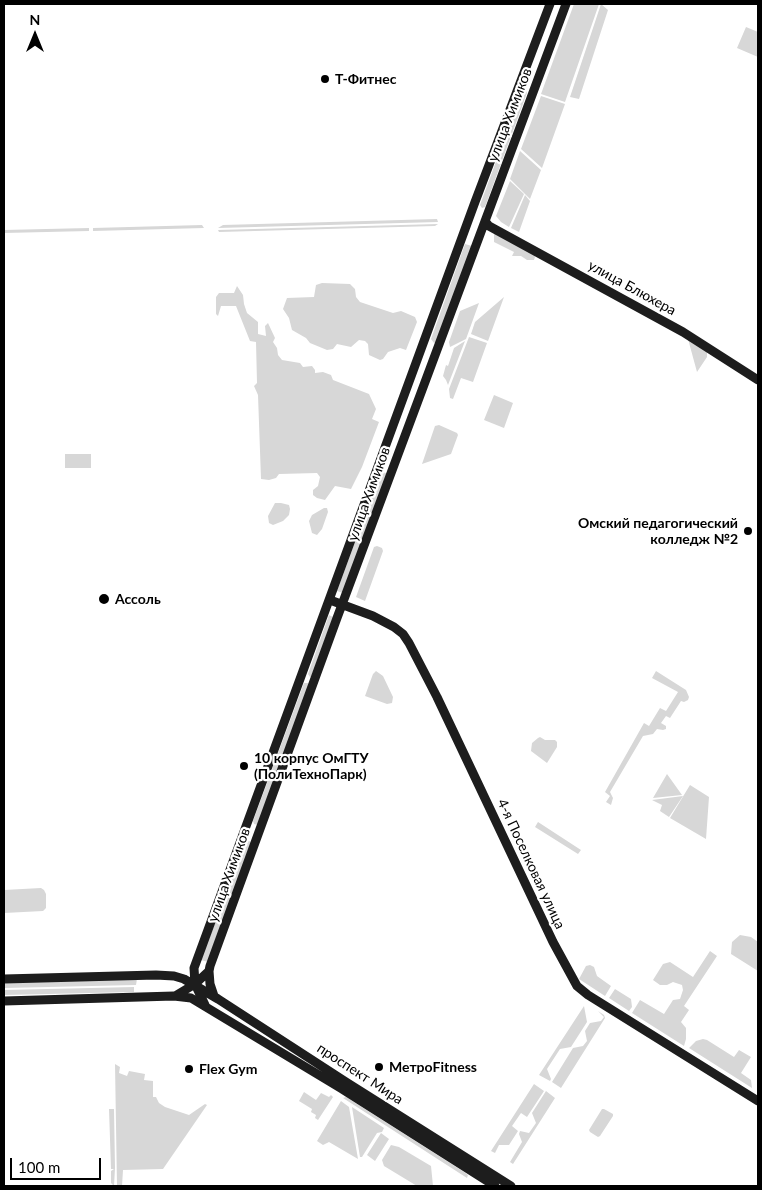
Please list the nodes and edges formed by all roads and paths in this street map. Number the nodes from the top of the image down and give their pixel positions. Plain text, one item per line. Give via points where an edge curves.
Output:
1 (566, 4) edge
2 (549, 6) edge
3 (562, 13) junction
4 (526, 70) junction
5 (540, 74) junction
6 (485, 225) junction
7 (420, 352) junction
8 (435, 357) junction
9 (758, 380) edge
10 (386, 447) junction
11 (400, 452) junction
12 (330, 600) junction
13 (342, 604) junction
14 (300, 677) junction
15 (314, 683) junction
16 (194, 968) junction
17 (209, 971) junction
18 (174, 976) junction
19 (4, 979) edge
20 (195, 984) junction
21 (175, 996) junction
22 (214, 996) junction
23 (4, 1001) edge
24 (205, 1005) junction
25 (758, 1101) edge
26 (495, 1186) edge
27 (511, 1186) edge

1 - 3 main road, улица Химиков
2 - 3 main road
2 - 4 main road, улица Химиков
3 - 5 main road, улица Химиков
4 - 5 main road
4 - 7 main road, улица Химиков
5 - 6 main road, улица Химиков
6 - 8 main road, улица Химиков
6 - 9 main road, улица Блюхера via 682,332
7 - 8 main road
7 - 10 main road, улица Химиков
8 - 11 main road, улица Химиков
10 - 11 main road
10 - 12 main road, улица Химиков
11 - 13 main road, улица Химиков
12 - 13 main road, 4-я Поселковая улица
12 - 14 main road, улица Химиков
13 - 15 main road, улица Химиков
13 - 25 main road, 4-я Поселковая улица via 394,626 409,643 552,942 577,986
14 - 15 main road
14 - 16 main road, улица Химиков
15 - 17 main road, улица Химиков
16 - 18 main road
16 - 20 main road, улица Химиков
17 - 20 main road, проспект Мира
17 - 22 main road
18 - 19 main road, проспект Мира
18 - 20 main road, проспект Мира
20 - 21 main road, проспект Мира
20 - 22 main road, проспект Мира
20 - 24 main road, улица Химиков
21 - 23 main road, проспект Мира
21 - 24 main road, проспект Мира via 191,998
22 - 27 main road, проспект Мира
24 - 26 main road, проспект Мира

